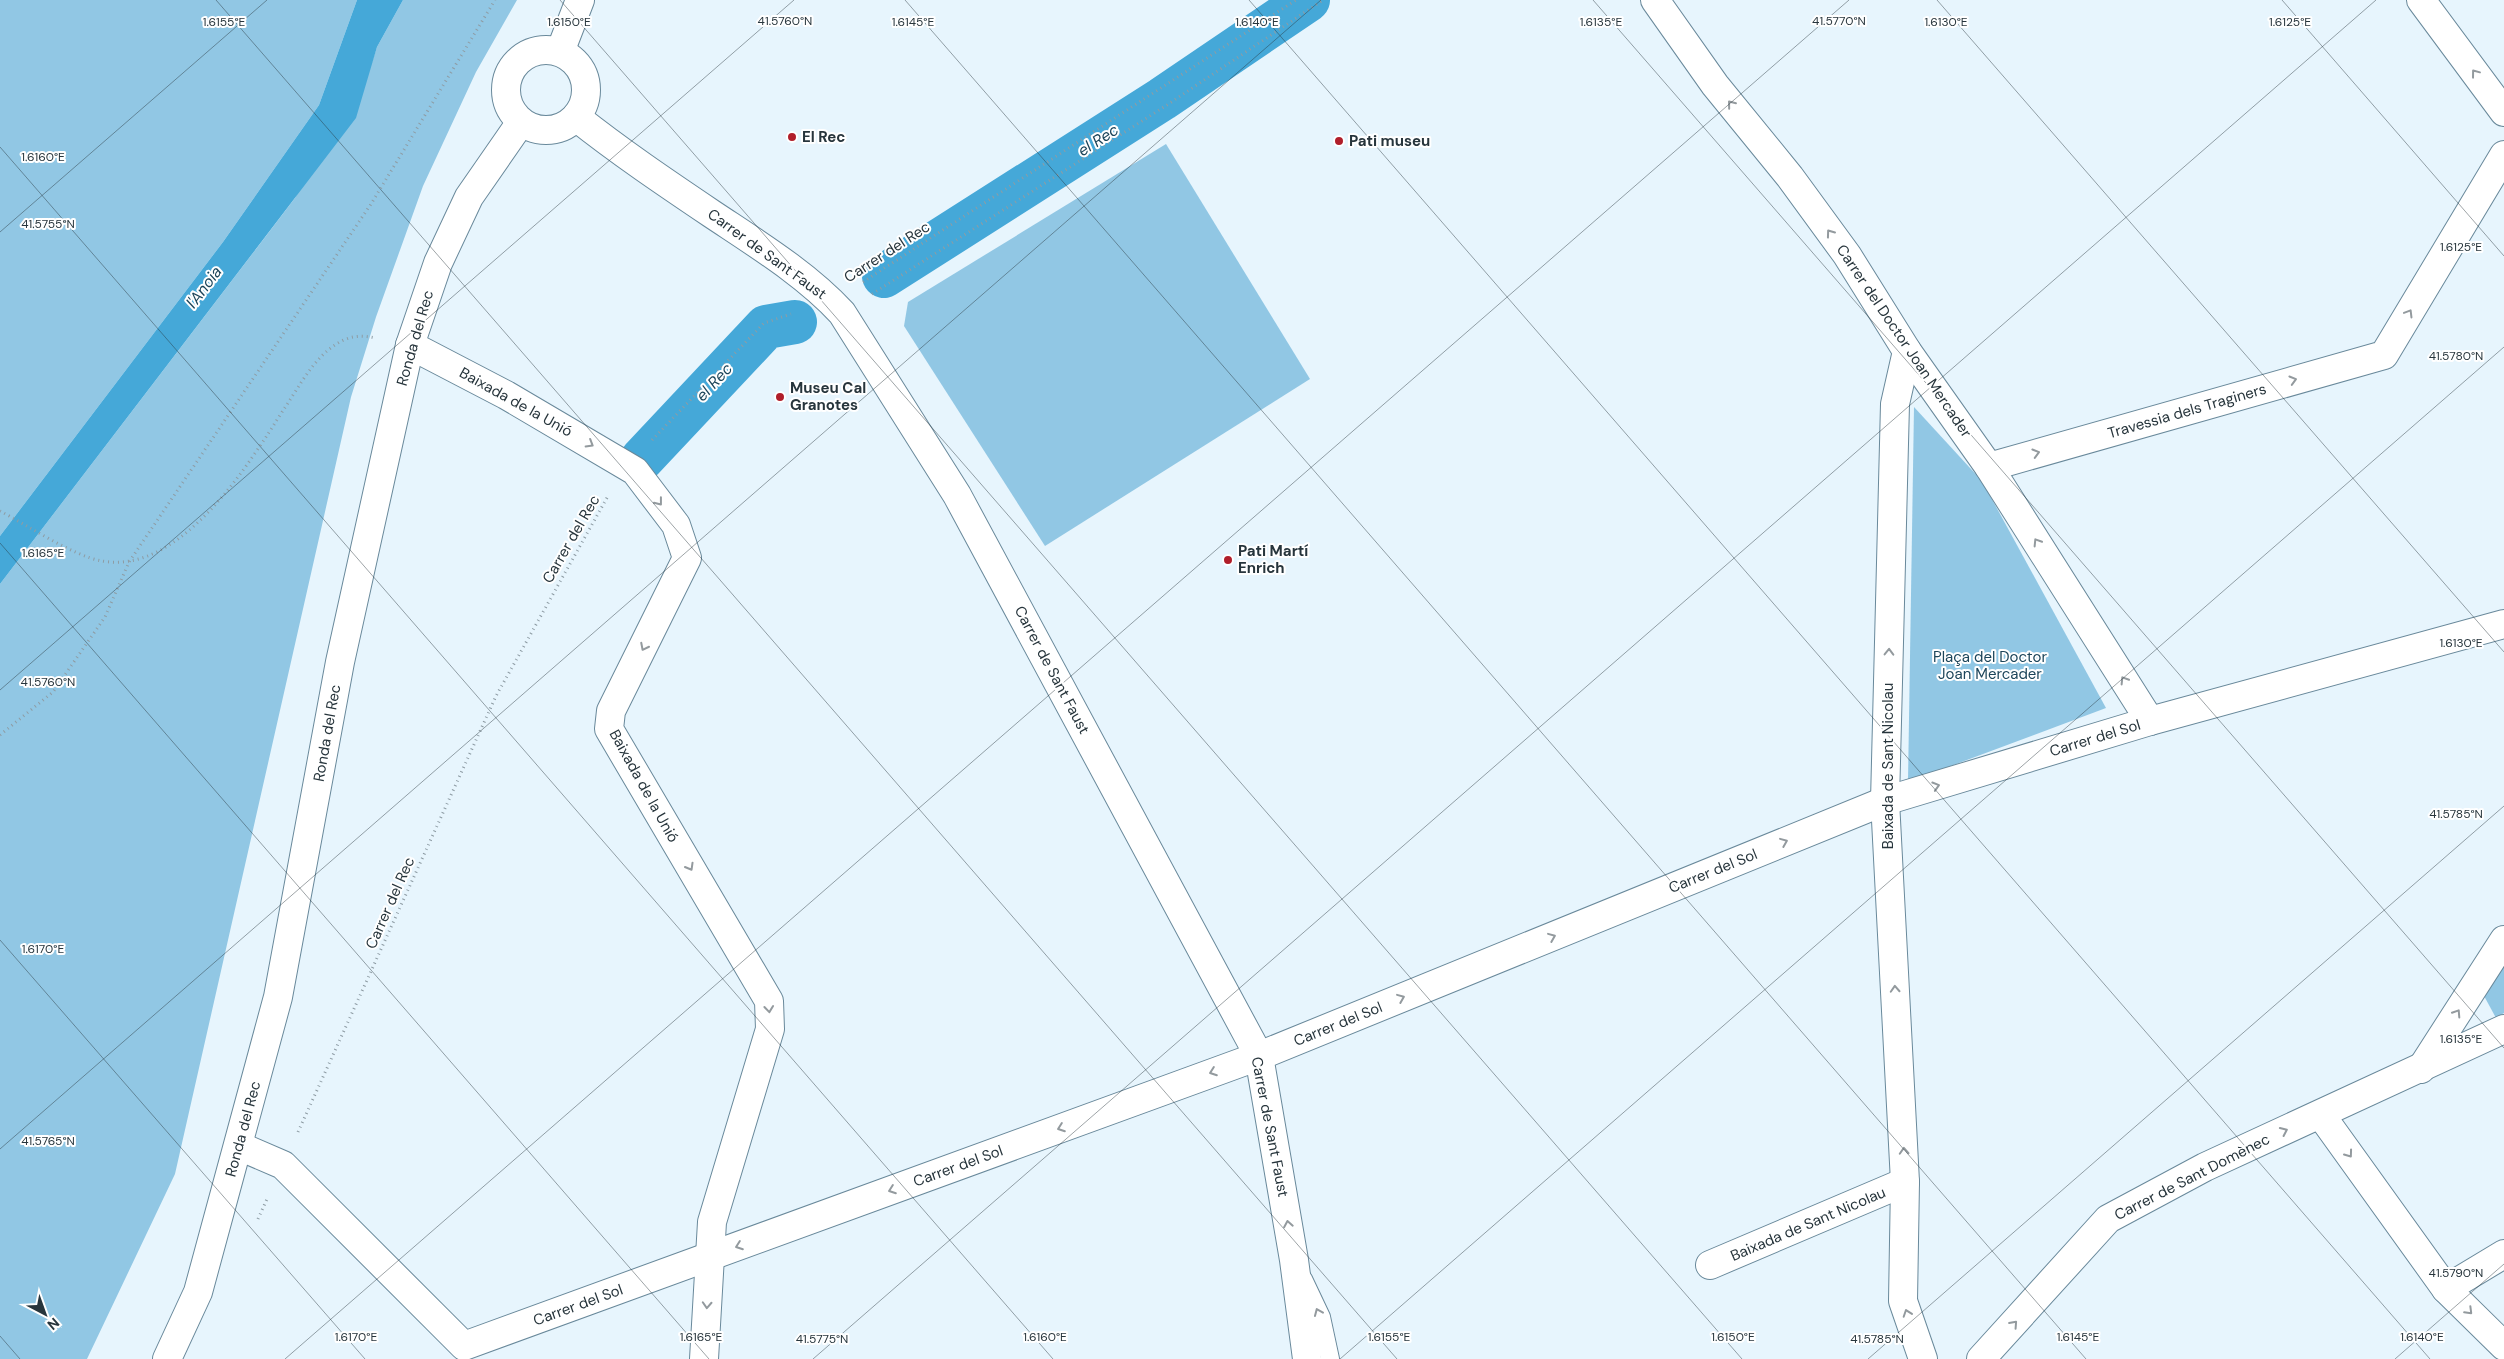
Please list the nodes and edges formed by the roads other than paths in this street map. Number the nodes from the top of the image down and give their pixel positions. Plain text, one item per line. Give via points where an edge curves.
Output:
1 (580, 0) edge
2 (1655, 0) edge
3 (2420, 0) edge
4 (560, 52) junction
5 (2504, 112) edge
6 (576, 117) junction
7 (521, 122) junction
8 (2504, 155) edge
9 (410, 345) junction
10 (1907, 351) junction
11 (1989, 467) junction
12 (2504, 624) edge
13 (2150, 721) junction
14 (1885, 801) junction
15 (2504, 940) edge
16 (2504, 1029) edge
17 (1259, 1056) junction
18 (2421, 1069) junction
19 (2320, 1115) junction
20 (238, 1146) junction
21 (1906, 1182) junction
22 (2504, 1254) edge
23 (710, 1257) junction
24 (1294, 1260) junction
25 (1710, 1265) dead end
26 (2446, 1289) junction
27 (2504, 1346) edge
28 (167, 1359) edge
29 (704, 1359) edge
30 (1307, 1359) edge
31 (1330, 1359) edge
32 (1923, 1359) edge
33 (1981, 1359) edge

1 - 4 street
10 -> 2 street, Carrer del Doctor Joan Mercader via 1835,239 1790,177 1715,85
5 -> 3 street
4 - 6 street via 580,68 585,80 583,106
4 - 7 street via 535,51 523,57 507,77 507,102 512,114
6 - 7 street via 556,129 532,128
6 - 17 street, Carrer de Sant Faust via 630,158 767,251 837,307 957,494
7 - 9 street, Ronda del Rec via 469,197 438,263
11 -> 8 street, Travessia dels Traginers via 2384,354
9 - 20 street, Ronda del Rec via 340,662 278,997
9 -> 23 street, Baixada de la Unió via 506,395 635,471 676,525 687,558 612,711 610,729 768,1002 770,1028 712,1222
10 - 11 street, Carrer del Doctor Joan Mercader
14 -> 10 street, Baixada de Sant Nicolau via 1895,404
13 -> 11 street, Carrer del Doctor Joan Mercader
12 - 13 street, Carrer del Sol
14 -> 13 street, Carrer del Sol
17 -> 14 street, Carrer del Sol
21 -> 14 street, Baixada de Sant Nicolau
18 -> 15 street
16 - 18 street, Carrer de Sant Domènec
17 -> 23 street, Carrer del Sol
24 -> 17 street, Carrer de Sant Faust
18 - 19 street, Carrer de Sant Domènec
19 -> 26 street
33 -> 19 street, Carrer de Sant Domènec via 2108,1219 2205,1168
20 - 23 street, Carrer del Sol via 283,1165 464,1346
20 - 28 street, Ronda del Rec via 198,1292
21 - 25 street, Baixada de Sant Nicolau
32 -> 21 street, Baixada de Sant Nicolau via 1903,1301
22 - 26 street
23 -> 29 street, Baixada de la Unió
24 - 30 street, Carrer de Sant Faust
31 -> 24 lane via 1321,1317
26 -> 27 street

